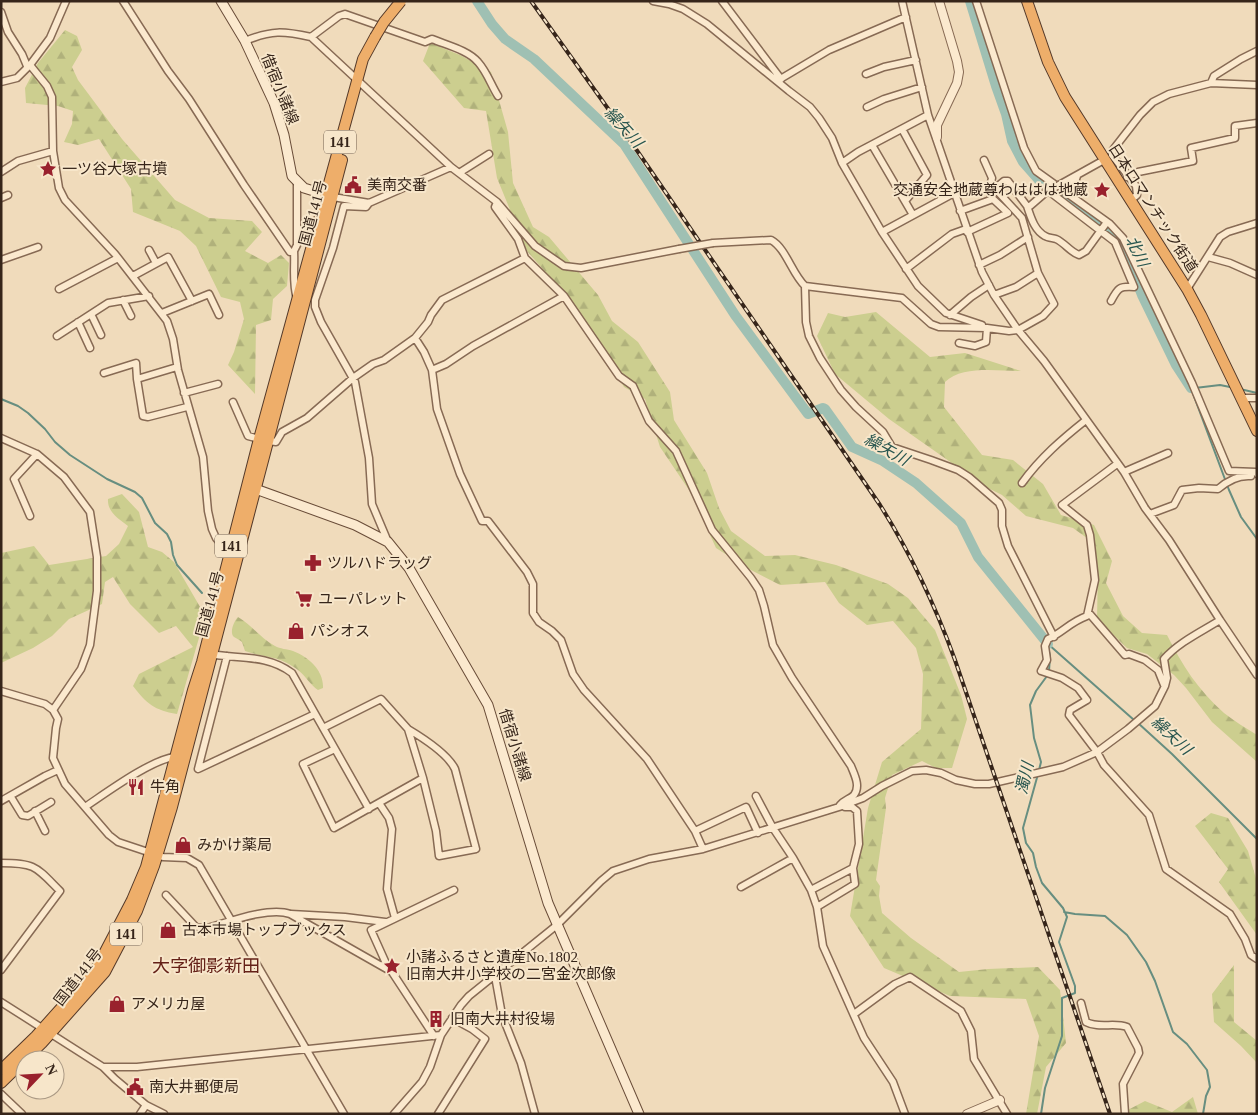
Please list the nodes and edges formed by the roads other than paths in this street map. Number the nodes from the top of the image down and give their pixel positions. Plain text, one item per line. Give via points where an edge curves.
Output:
1 (66, 1) edge
2 (123, 1) edge
3 (221, 1) edge
4 (401, 1) edge
5 (653, 1) edge
6 (722, 1) edge
7 (902, 1) edge
8 (939, 1) edge
9 (976, 1) edge
10 (1027, 1) edge
11 (1, 12) edge
12 (906, 17) junction
13 (311, 37) junction
14 (245, 41) junction
15 (1257, 51) edge
16 (916, 60) junction
17 (28, 66) junction
18 (866, 74) dead end
19 (779, 80) junction
20 (1, 82) edge
21 (1211, 83) junction
22 (356, 85) junction
23 (1257, 85) edge
24 (922, 87) junction
25 (498, 96) dead end
26 (867, 107) dead end
27 (928, 115) junction
28 (1257, 123) edge
29 (902, 129) junction
30 (937, 137) junction
31 (872, 145) junction
32 (53, 151) junction
33 (489, 154) dead end
34 (984, 160) dead end
35 (1104, 160) junction
36 (842, 163) junction
37 (452, 167) junction
38 (1, 172) edge
39 (459, 173) junction
40 (1078, 174) junction
41 (1127, 176) junction
42 (297, 182) junction
43 (1045, 191) junction
44 (1063, 191) junction
45 (954, 193) junction
46 (329, 196) junction
47 (993, 199) junction
48 (905, 201) junction
49 (497, 202) junction
50 (1130, 202) junction
51 (369, 203) junction
52 (1027, 206) junction
53 (960, 211) junction
54 (913, 215) junction
55 (1107, 222) junction
56 (1257, 223) edge
57 (966, 230) junction
58 (1101, 231) junction
59 (882, 232) junction
60 (1028, 237) junction
61 (38, 247) dead end
62 (149, 250) dead end
63 (294, 251) junction
64 (1208, 257) junction
65 (118, 258) junction
66 (525, 258) junction
67 (1, 260) edge
68 (156, 264) junction
69 (979, 265) junction
70 (906, 269) junction
71 (1038, 273) junction
72 (1257, 275) edge
73 (133, 276) junction
74 (989, 285) junction
75 (806, 286) junction
76 (59, 289) dead end
77 (1187, 289) junction
78 (994, 295) junction
79 (149, 296) junction
80 (564, 296) junction
81 (297, 299) junction
82 (123, 300) junction
83 (192, 301) junction
84 (1112, 301) dead end
85 (162, 313) junction
86 (91, 314) junction
87 (219, 315) dead end
88 (950, 315) junction
89 (130, 316) dead end
90 (78, 322) junction
91 (987, 328) junction
92 (1018, 330) junction
93 (101, 335) dead end
94 (57, 336) dead end
95 (415, 338) junction
96 (959, 343) dead end
97 (90, 348) dead end
98 (177, 368) junction
99 (432, 370) junction
100 (104, 373) dead end
101 (353, 378) junction
102 (137, 380) junction
103 (218, 384) dead end
104 (184, 393) junction
105 (1241, 398) junction
106 (1257, 398) edge
107 (232, 402) dead end
108 (187, 407) junction
109 (1086, 420) junction
110 (1257, 431) edge
111 (1, 438) edge
112 (264, 440) junction
113 (1168, 453) dead end
114 (37, 454) junction
115 (1117, 464) junction
116 (1124, 472) junction
117 (1257, 475) edge
118 (1022, 483) dead end
119 (251, 488) junction
120 (1150, 514) junction
121 (30, 516) dead end
122 (388, 542) junction
123 (230, 550) junction
124 (1088, 612) junction
125 (1220, 620) junction
126 (1049, 641) junction
127 (208, 654) junction
128 (227, 656) junction
129 (1257, 675) edge
130 (1165, 686) junction
131 (1, 690) edge
132 (53, 710) junction
133 (316, 714) junction
134 (323, 728) junction
135 (408, 729) junction
136 (334, 749) junction
137 (1097, 752) junction
138 (175, 757) junction
139 (58, 770) junction
140 (423, 778) junction
141 (756, 796) dead end
142 (11, 797) junction
143 (1, 801) edge
144 (51, 802) dead end
145 (379, 803) junction
146 (85, 807) junction
147 (839, 807) junction
148 (369, 809) junction
149 (35, 812) junction
150 (774, 828) junction
151 (45, 831) dead end
152 (695, 831) junction
153 (758, 833) junction
154 (703, 849) junction
155 (153, 853) junction
156 (793, 858) junction
157 (1, 863) edge
158 (853, 868) junction
159 (741, 887) dead end
160 (454, 890) dead end
161 (810, 890) junction
162 (166, 895) dead end
163 (817, 907) junction
164 (290, 914) junction
165 (395, 918) junction
166 (232, 922) junction
167 (387, 922) junction
168 (557, 924) junction
169 (1257, 959) edge
170 (1, 970) edge
171 (389, 970) junction
172 (495, 976) junction
173 (1081, 1003) dead end
174 (2, 1004) edge
175 (854, 1014) junction
176 (452, 1018) junction
177 (47, 1031) junction
178 (437, 1036) junction
179 (307, 1050) junction
180 (103, 1066) junction
181 (1, 1070) edge
182 (1, 1083) edge
183 (1, 1094) edge
184 (1000, 1100) junction
185 (146, 1105) junction
186 (22, 1114) edge
187 (140, 1114) edge
188 (164, 1114) edge
189 (344, 1114) edge
190 (394, 1114) edge
191 (438, 1114) edge
192 (534, 1114) edge
193 (639, 1114) edge
194 (905, 1114) edge
195 (968, 1114) edge
196 (1007, 1114) edge
197 (1125, 1114) edge

1 - 17 street via 50,38
2 - 63 street via 290,252
3 - 14 main road, 借宿小諸線
4 - 22 highway, 国道141号 / 141, bridge via 374,37 363,59
5 - 19 street via 669,4 707,24
6 - 19 street
7 - 12 street
8 - 30 street via 959,72 937,125
9 - 44 street via 1024,148 1036,171
10 - 35 highway, 日本ロマンチック街道 via 1056,81
11 - 17 street via 8,32
12 - 16 street
12 - 19 street via 829,50
13 - 14 street via 273,32
13 - 22 street
13 - 25 street via 345,14 425,42 432,39 477,60
14 - 42 main road, 借宿小諸線 via 274,103 292,176
15 - 21 street via 1214,76
16 - 18 street
16 - 24 street
17 - 20 street via 17,78
17 - 32 street via 47,86 52,97
19 - 36 street via 819,118
21 - 23 street
21 - 41 street via 1169,94 1153,102 1140,115 1112,151
22 - 37 street
22 - 46 highway, 国道141号 / 141 via 356,101
24 - 26 street
24 - 27 street
27 - 29 street
27 - 30 street
28 - 41 street via 1235,126 1235,138 1191,148 1193,162
29 - 31 street
29 - 48 street via 927,175
30 - 45 street
31 - 36 street
31 - 48 street
32 - 38 street via 18,161
32 - 65 street via 58,188 65,200
33 - 39 street
34 - 47 street via 992,178 989,191
35 - 40 street
35 - 50 highway, 日本ロマンチック街道
36 - 59 street
37 - 39 street
37 - 51 street
39 - 49 street
40 - 43 street, bridge
40 - 44 street
41 - 50 street via 1136,186 1138,195
42 - 46 main road via 304,188
42 - 63 street via 297,245
43 - 52 street
43 - 58 street
44 - 55 street
45 - 53 street
45 - 54 street
46 - 51 street
46 - 81 highway, 国道141号 / 141
46 - 112 highway, 国道141号 / 141
47 - 53 street
47 - 57 street via 1008,213
48 - 54 street
49 - 66 street via 495,207 518,239
49 - 75 street, bridge via 536,246 564,266 581,268 712,244 771,240 799,281
50 - 77 highway, 日本ロマンチック街道
51 - 101 street via 366,208 344,206 315,300 321,322
52 - 58 street via 1039,232 1057,239 1079,255
52 - 60 street via 1008,181 998,186 999,193 1022,218
53 - 57 street
54 - 59 street
55 - 58 street
55 - 117 street via 1123,238 1192,383 1229,471 1256,472
56 - 64 street via 1220,237
57 - 69 street
57 - 70 street via 952,234
58 - 84 street via 1115,242 1134,288 1123,286
59 - 70 street
60 - 69 street
60 - 71 street
61 - 67 street
62 - 68 street
63 - 81 street
64 - 72 street
64 - 77 street
65 - 73 street
65 - 76 street
66 - 80 street
66 - 95 street via 442,300
68 - 73 street
68 - 83 street via 168,257
69 - 74 street
70 - 88 street via 918,286
71 - 78 street via 1016,287
71 - 92 street via 1054,304 1043,316
73 - 79 street
74 - 78 street
74 - 88 street
75 - 91 street via 902,298 931,324 939,327
75 - 126 street via 809,336 841,390 856,407 883,432 892,447 958,470 999,503 1008,546
77 - 105 highway, 日本ロマンチック街道
78 - 92 street
79 - 82 street
79 - 85 street
80 - 99 street
80 - 147 street via 619,376 633,386 649,421 676,451 712,530 759,590 773,645 851,766 857,781 853,796
81 - 112 highway, 国道141号 / 141
82 - 86 street via 108,303
82 - 89 street
83 - 85 street
83 - 87 street via 209,294
85 - 98 street via 170,329
86 - 90 street
86 - 93 street
88 - 91 street
90 - 94 street
90 - 97 street
91 - 92 street
91 - 96 street via 986,342 975,346
92 - 109 street
95 - 99 street
95 - 101 street
98 - 102 street
98 - 104 street
99 - 152 street via 437,409 460,474 482,521 488,521 527,572 533,584 533,613 561,640 573,674 588,695 647,758
100 - 102 street via 136,364
101 - 112 street via 307,418 282,432 276,442
101 - 122 street via 368,458 372,504
102 - 108 street via 143,416
103 - 104 street
104 - 108 street
105 - 106 street
105 - 110 highway, 日本ロマンチック街道
107 - 112 street via 248,436
108 - 123 street via 203,457 212,529 222,546
109 - 115 street
109 - 118 street via 1033,467
111 - 114 street
112 - 119 highway, 国道141号 / 141
113 - 116 street
114 - 121 street via 14,479
114 - 132 street via 64,477 90,512 97,557 97,591 90,645 81,669
115 - 116 street
115 - 124 street via 1062,505 1087,525 1090,535 1095,580
116 - 120 street
117 - 120 street via 1235,478 1218,489 1182,490 1174,505
119 - 122 main road, 借宿小諸線 via 355,524
119 - 123 highway, 国道141号 / 141
119 - 127 highway, 国道141号 / 141
120 - 125 street
122 - 168 main road, 借宿小諸線 via 409,568 488,705
123 - 127 highway, 国道141号 / 141
124 - 126 street via 1087,616 1070,624
124 - 130 street via 1125,655 1145,660 1158,670
125 - 129 street
125 - 130 street via 1164,659
126 - 137 street via 1047,660 1041,671 1078,688 1086,700 1070,710 1069,715
127 - 128 street
127 - 138 highway, 国道141号 / 141
127 - 155 highway, 国道141号 / 141
128 - 133 street via 256,658 284,666 292,672
128 - 133 street via 198,769
130 - 137 street via 1155,706
131 - 132 street via 45,704
132 - 139 street via 58,719 53,758
133 - 134 street
134 - 135 street via 381,699
134 - 136 street
135 - 140 street
135 - 140 street via 422,736 452,763 476,849 439,856
136 - 148 street
136 - 148 street via 303,764 334,828
137 - 147 street via 1063,766 989,784 956,780 926,770 912,771 863,798
137 - 169 street via 1104,765 1149,816 1166,869 1230,914 1251,955
138 - 146 street via 166,758 123,781
138 - 155 highway, 国道141号 / 141
139 - 142 street
139 - 146 street via 65,784
140 - 145 street
141 - 150 street
142 - 143 street
142 - 149 street via 22,815
144 - 149 street
145 - 148 street
145 - 165 street via 392,829 387,888
146 - 155 street via 118,842
147 - 150 street
147 - 158 street via 852,807 857,811 859,844
149 - 151 street
150 - 153 street
150 - 156 street
152 - 153 street via 746,806
152 - 154 street
153 - 154 street
154 - 168 street via 649,859 613,871
155 - 166 street via 163,857 188,858 199,865
155 - 177 highway, 国道141号 / 141 via 96,969
156 - 159 street
156 - 161 street
157 - 170 street via 27,864 38,869 60,891
158 - 161 street
158 - 163 street via 856,884
160 - 165 street
161 - 163 street
162 - 166 street via 195,926 204,929
163 - 175 street via 823,946
164 - 166 street via 262,912
164 - 167 street
164 - 171 street
165 - 167 street
166 - 179 street
167 - 171 street via 371,930
168 - 172 street
168 - 193 main road, 借宿小諸線
171 - 178 street
172 - 176 street via 469,996
172 - 192 street via 502,1016 521,1063
173 - 197 street via 1086,1022 1127,1027 1138,1048 1139,1053 1123,1084
174 - 177 street
175 - 184 street via 910,977 961,1011 971,1031 974,1059
175 - 194 street via 864,1038 893,1082
176 - 178 street
176 - 191 street via 485,1039
177 - 180 street
177 - 181 highway, 国道141号 / 141
177 - 182 highway, 国道141号 / 141
178 - 179 street
178 - 190 street via 430,1067 422,1082
179 - 180 street via 137,1067
179 - 189 street
180 - 185 street
183 - 186 street
184 - 195 street
184 - 196 street
185 - 187 street
185 - 188 street

